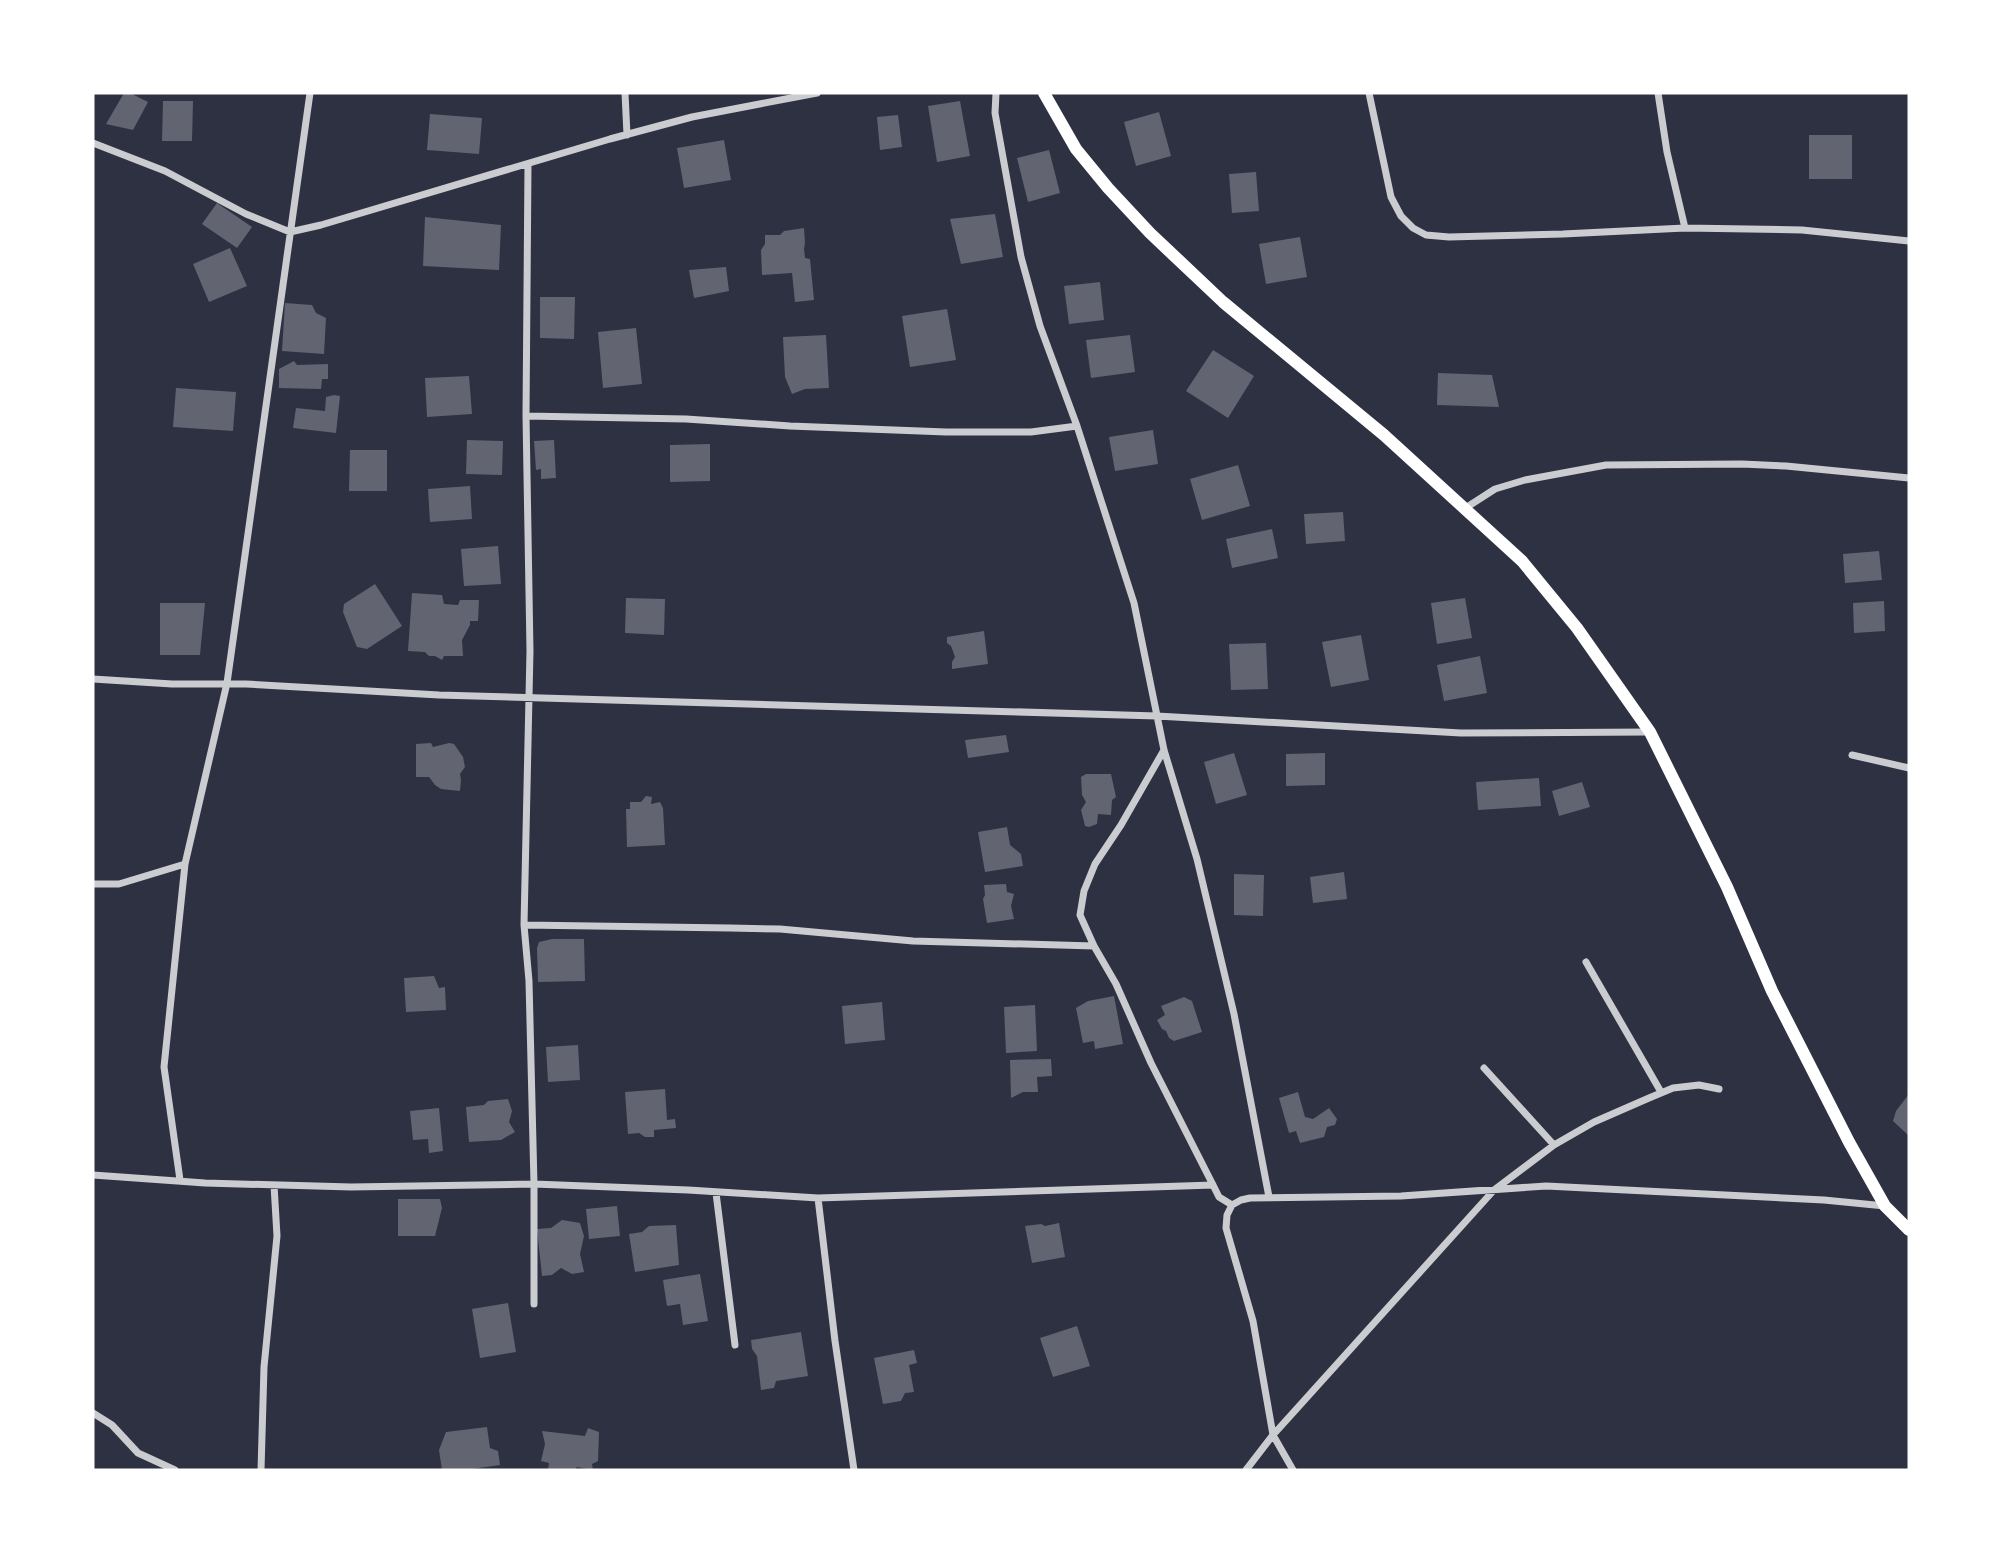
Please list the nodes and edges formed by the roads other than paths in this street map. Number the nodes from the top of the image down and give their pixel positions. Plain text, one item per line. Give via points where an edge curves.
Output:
1 (310, 93) edge
2 (625, 93) edge
3 (817, 93) edge
4 (996, 93) edge
5 (1044, 93) edge
6 (1369, 93) edge
7 (1658, 93) edge
8 (627, 135) junction
9 (93, 143) edge
10 (528, 164) junction
11 (1685, 228) junction
12 (290, 232) junction
13 (1909, 241) edge
14 (526, 416) junction
15 (1077, 426) junction
16 (1909, 478) edge
17 (1464, 509) junction
18 (93, 680) edge
19 (227, 683) junction
20 (529, 697) junction
21 (1157, 716) junction
22 (1650, 732) junction
23 (1164, 750) junction
24 (1852, 755) dead end
25 (1909, 768) edge
26 (185, 864) junction
27 (93, 884) edge
28 (524, 925) junction
29 (1094, 946) junction
30 (1586, 962) dead end
31 (1484, 1069) dead end
32 (1719, 1089) dead end
33 (1661, 1092) junction
34 (1555, 1145) junction
35 (93, 1175) edge
36 (180, 1180) junction
37 (534, 1184) junction
38 (274, 1185) junction
39 (1213, 1185) junction
40 (1494, 1190) junction
41 (716, 1192) junction
42 (1269, 1197) junction
43 (818, 1198) junction
44 (1232, 1205) junction
45 (1885, 1206) junction
46 (1909, 1230) edge
47 (534, 1304) dead end
48 (734, 1345) dead end
49 (93, 1413) edge
50 (1273, 1435) junction
51 (175, 1470) edge
52 (261, 1470) edge
53 (854, 1470) edge
54 (1246, 1470) edge
55 (1293, 1470) edge

1 - 12 street
2 - 8 street
3 - 8 street via 692,117
4 - 15 street via 995,113 1021,257 1040,326
5 - 17 main road via 1076,149 1150,233 1223,302 1384,435
6 - 11 street via 1391,197 1401,216 1426,235
7 - 11 street
8 - 10 street
9 - 12 street via 154,166
10 - 12 street
10 - 14 street
11 - 13 street via 1802,230
12 - 19 street
14 - 15 street via 946,432 1031,432
14 - 20 street
15 - 21 street via 1134,603
16 - 17 street via 1742,464 1606,465 1495,489
17 - 22 main road via 1522,561 1577,628
18 - 19 street
19 - 20 street
19 - 26 street
20 - 21 street
20 - 28 street
21 - 22 street via 1461,733
21 - 23 street
22 - 45 main road via 1789,1024
23 - 29 street via 1094,863 1080,915
23 - 42 street via 1198,859
24 - 25 street
26 - 27 street via 119,884
26 - 36 street via 164,1067
28 - 29 street via 780,929 913,941
28 - 37 street
29 - 39 street
30 - 33 street
31 - 34 street
32 - 33 street via 1699,1085
33 - 34 street
34 - 40 street
35 - 36 street
36 - 38 street
37 - 38 street
37 - 41 street
37 - 47 street
38 - 52 street via 277,1236 264,1367
39 - 43 street
39 - 44 street
40 - 42 street
40 - 45 street via 1546,1186 1651,1190
40 - 50 street
41 - 43 street
41 - 48 street
42 - 44 street
43 - 53 street
44 - 50 street via 1226,1228 1253,1321
45 - 46 main road
49 - 51 street via 112,1425 138,1453
50 - 54 street
50 - 55 street

